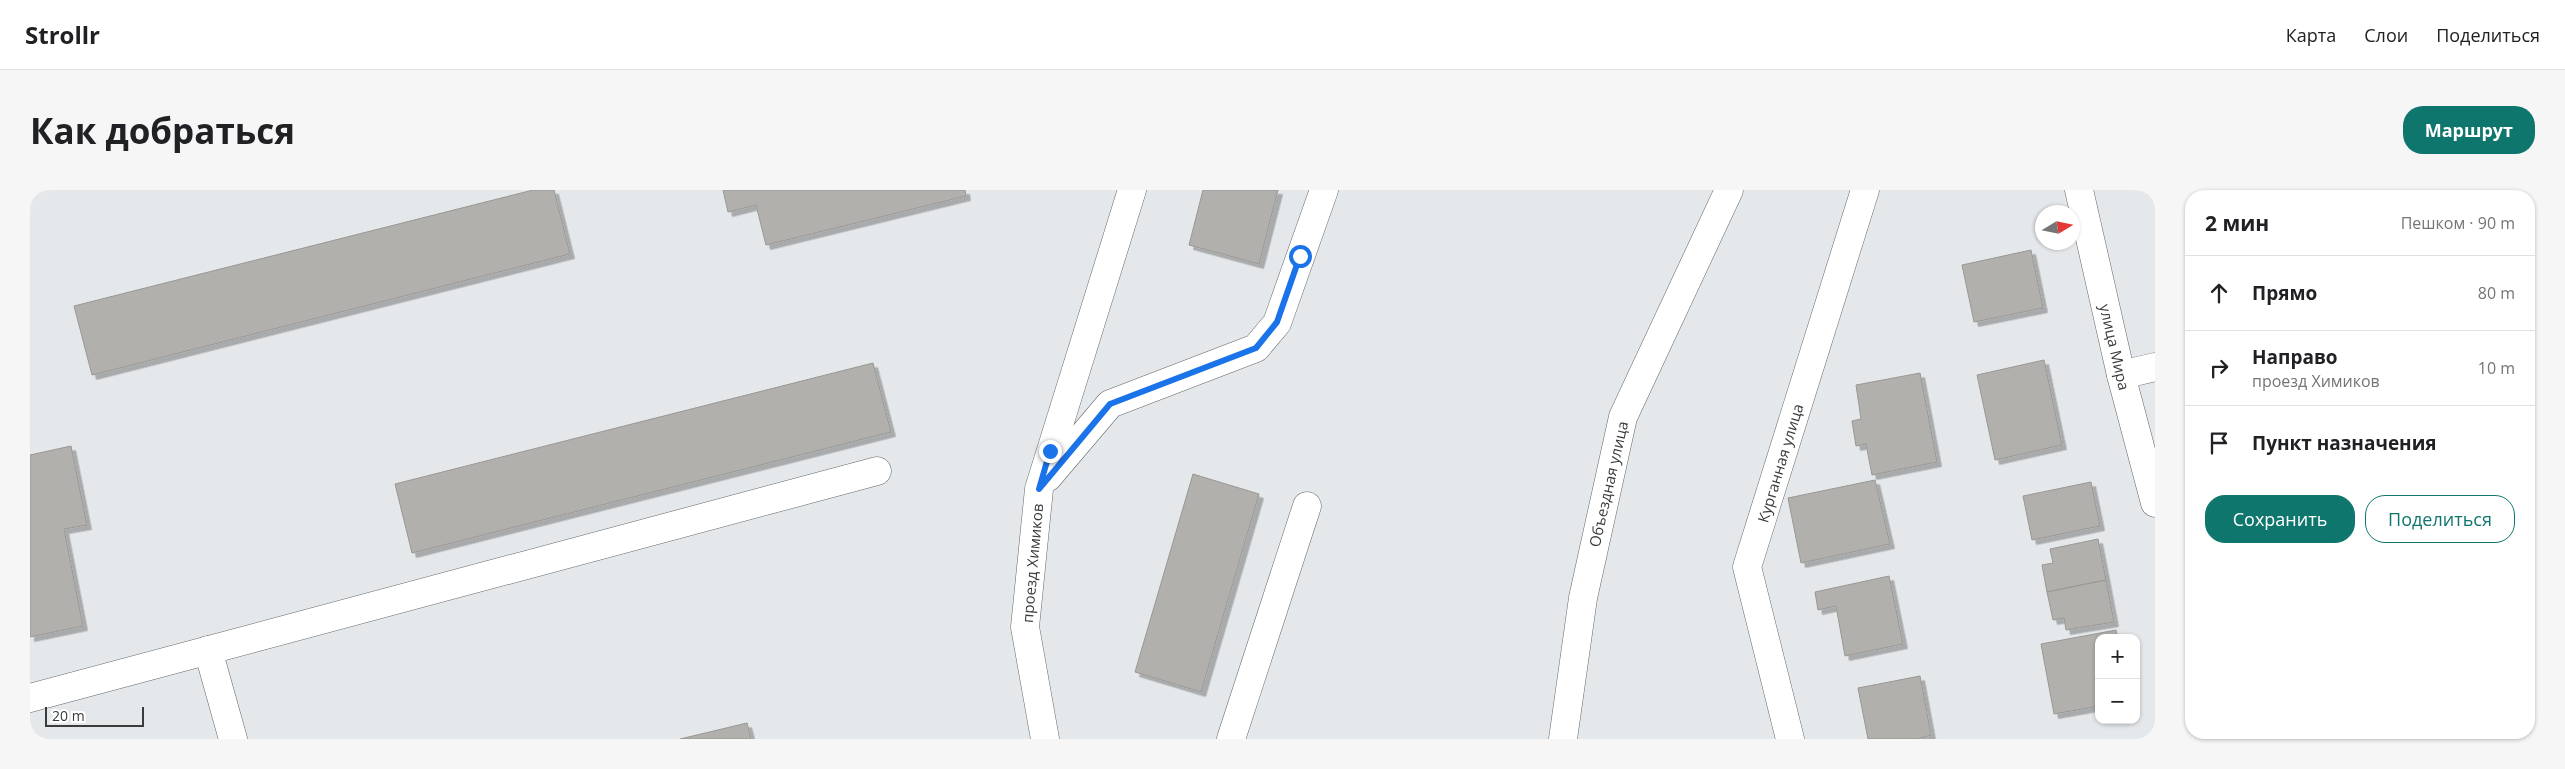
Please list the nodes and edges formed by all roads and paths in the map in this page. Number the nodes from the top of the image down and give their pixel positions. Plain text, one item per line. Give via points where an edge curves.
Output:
1 (1132, 190) edge
2 (1324, 190) edge
3 (1729, 190) edge
4 (1865, 190) edge
5 (2079, 190) edge
6 (2155, 367) edge
7 (2121, 375) junction
8 (877, 471) dead end
9 (1039, 489) junction
10 (2155, 503) edge
11 (1307, 506) dead end
12 (208, 650) junction
13 (30, 698) edge
14 (233, 739) edge
15 (1044, 739) edge
16 (1231, 739) edge
17 (1563, 739) edge
18 (1790, 739) edge

1 - 9 street, проезд Химиков
2 - 9 street via 1277,322 1256,348 1110,404
3 - 17 street, Объездная улица via 1622,417 1583,598
4 - 18 street, Курганная улица via 1747,567
5 - 7 street, улица Мира
6 - 7 street
7 - 10 street, улица Мира
8 - 12 street
9 - 15 street, проезд Химиков via 1026,627
11 - 16 street
12 - 13 street
12 - 14 street

